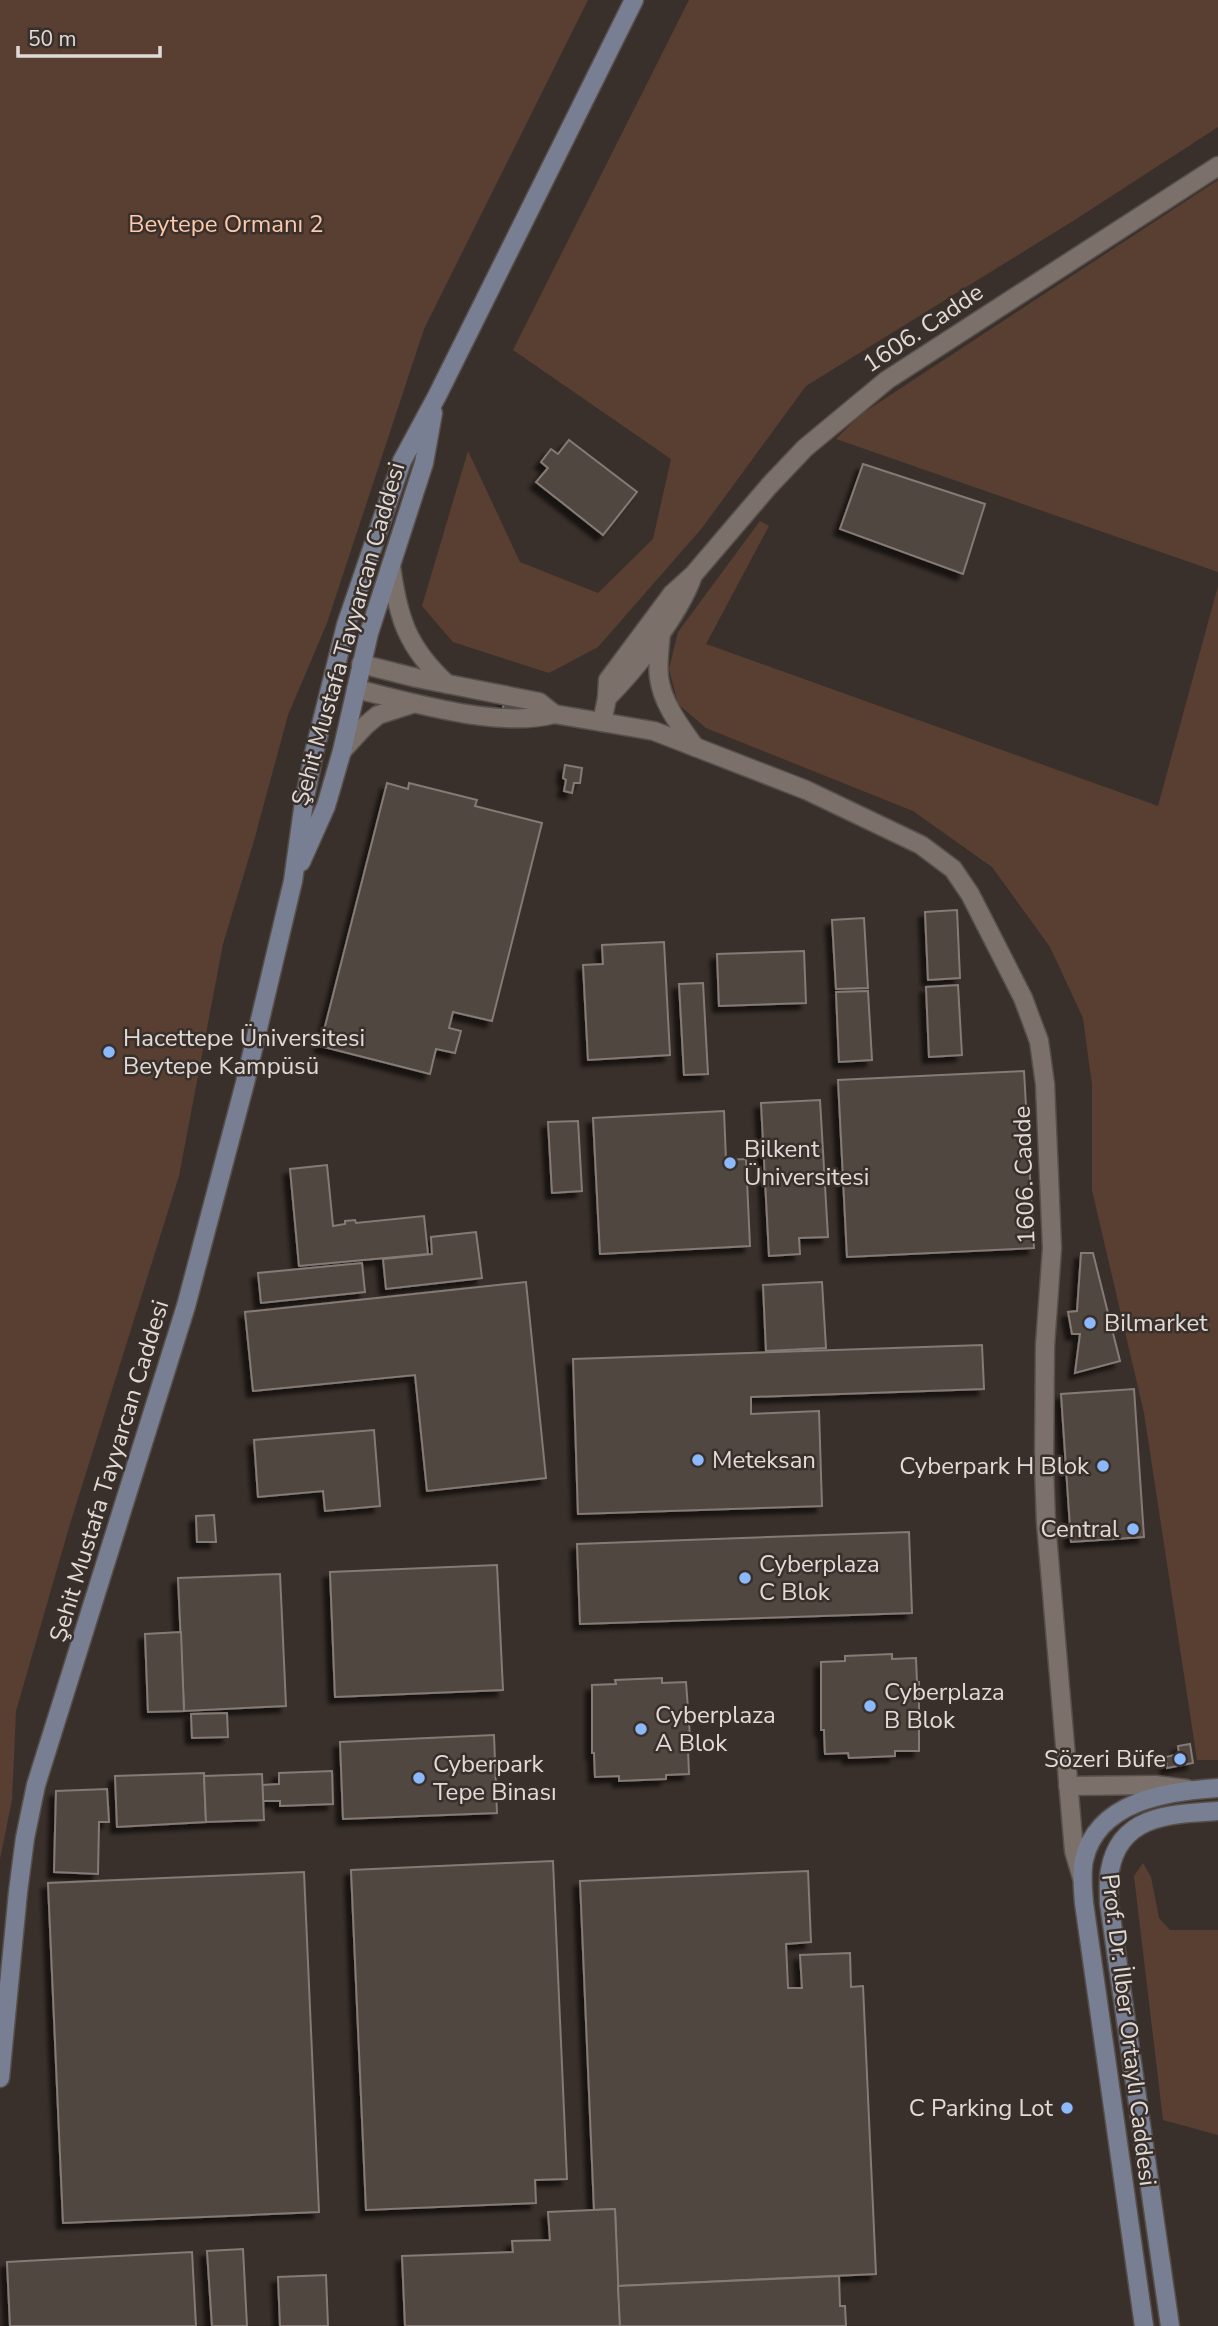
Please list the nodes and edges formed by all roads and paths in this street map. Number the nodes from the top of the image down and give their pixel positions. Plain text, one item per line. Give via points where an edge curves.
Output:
1 (634, 0) edge
2 (1218, 166) edge
3 (437, 396) junction
4 (391, 566) junction
5 (693, 575) junction
6 (661, 632) junction
7 (337, 659) junction
8 (361, 664) junction
9 (331, 684) junction
10 (447, 684) junction
11 (355, 689) junction
12 (607, 698) junction
13 (415, 703) junction
14 (554, 714) junction
15 (602, 722) junction
16 (695, 747) junction
17 (342, 751) junction
18 (293, 881) junction
19 (1069, 1786) junction
20 (1218, 1788) edge
21 (1191, 1790) junction
22 (1218, 1811) edge
23 (1082, 1878) junction
24 (0, 2078) edge
25 (1144, 2326) edge
26 (1170, 2326) edge

1 - 3 main road, Şehit Mustafa Tayyarcan Caddesi
2 - 5 street, 1606. Cadde via 887,380 805,449
3 - 4 main road, Şehit Mustafa Tayyarcan Caddesi via 424,463
3 - 7 main road, Şehit Mustafa Tayyarcan Caddesi via 402,461
4 - 8 main road, Şehit Mustafa Tayyarcan Caddesi
4 - 10 street via 405,632
5 - 6 street, 1606. Cadde via 683,601
5 - 12 street, 1606. Cadde via 672,594 608,680
6 - 12 street, 1606. Cadde
6 - 16 street via 661,691
7 - 8 main road
7 - 9 main road, Şehit Mustafa Tayyarcan Caddesi
8 - 10 street
8 - 11 main road, Şehit Mustafa Tayyarcan Caddesi
9 - 11 main road
9 - 18 main road, Şehit Mustafa Tayyarcan Caddesi via 304,802
10 - 14 street via 539,702
11 - 13 street
11 - 17 main road, Şehit Mustafa Tayyarcan Caddesi
12 - 15 street, 1606. Cadde
13 - 14 street via 522,719
13 - 17 street via 378,715
14 - 15 street
15 - 16 street, 1606. Cadde via 654,731
16 - 19 street, 1606. Cadde via 806,790 921,845 953,870 970,894 1024,998 1039,1041 1045,1084 1052,1248 1044,1467
17 - 18 main road, Şehit Mustafa Tayyarcan Caddesi via 326,806
18 - 24 main road, Şehit Mustafa Tayyarcan Caddesi via 186,1306 34,1794 18,1892
19 - 21 street via 1155,1785
19 - 23 street, 1606. Cadde
20 - 21 main road, Prof. Dr. İlber Ortaylı Caddesi
21 - 23 main road, Prof. Dr. İlber Ortaylı Caddesi via 1123,1809 1106,1821 1088,1849
22 - 26 main road, Prof. Dr. İlber Ortaylı Caddesi via 1150,1820 1117,1847 1110,1870 1109,1903
23 - 25 main road, Prof. Dr. İlber Ortaylı Caddesi

